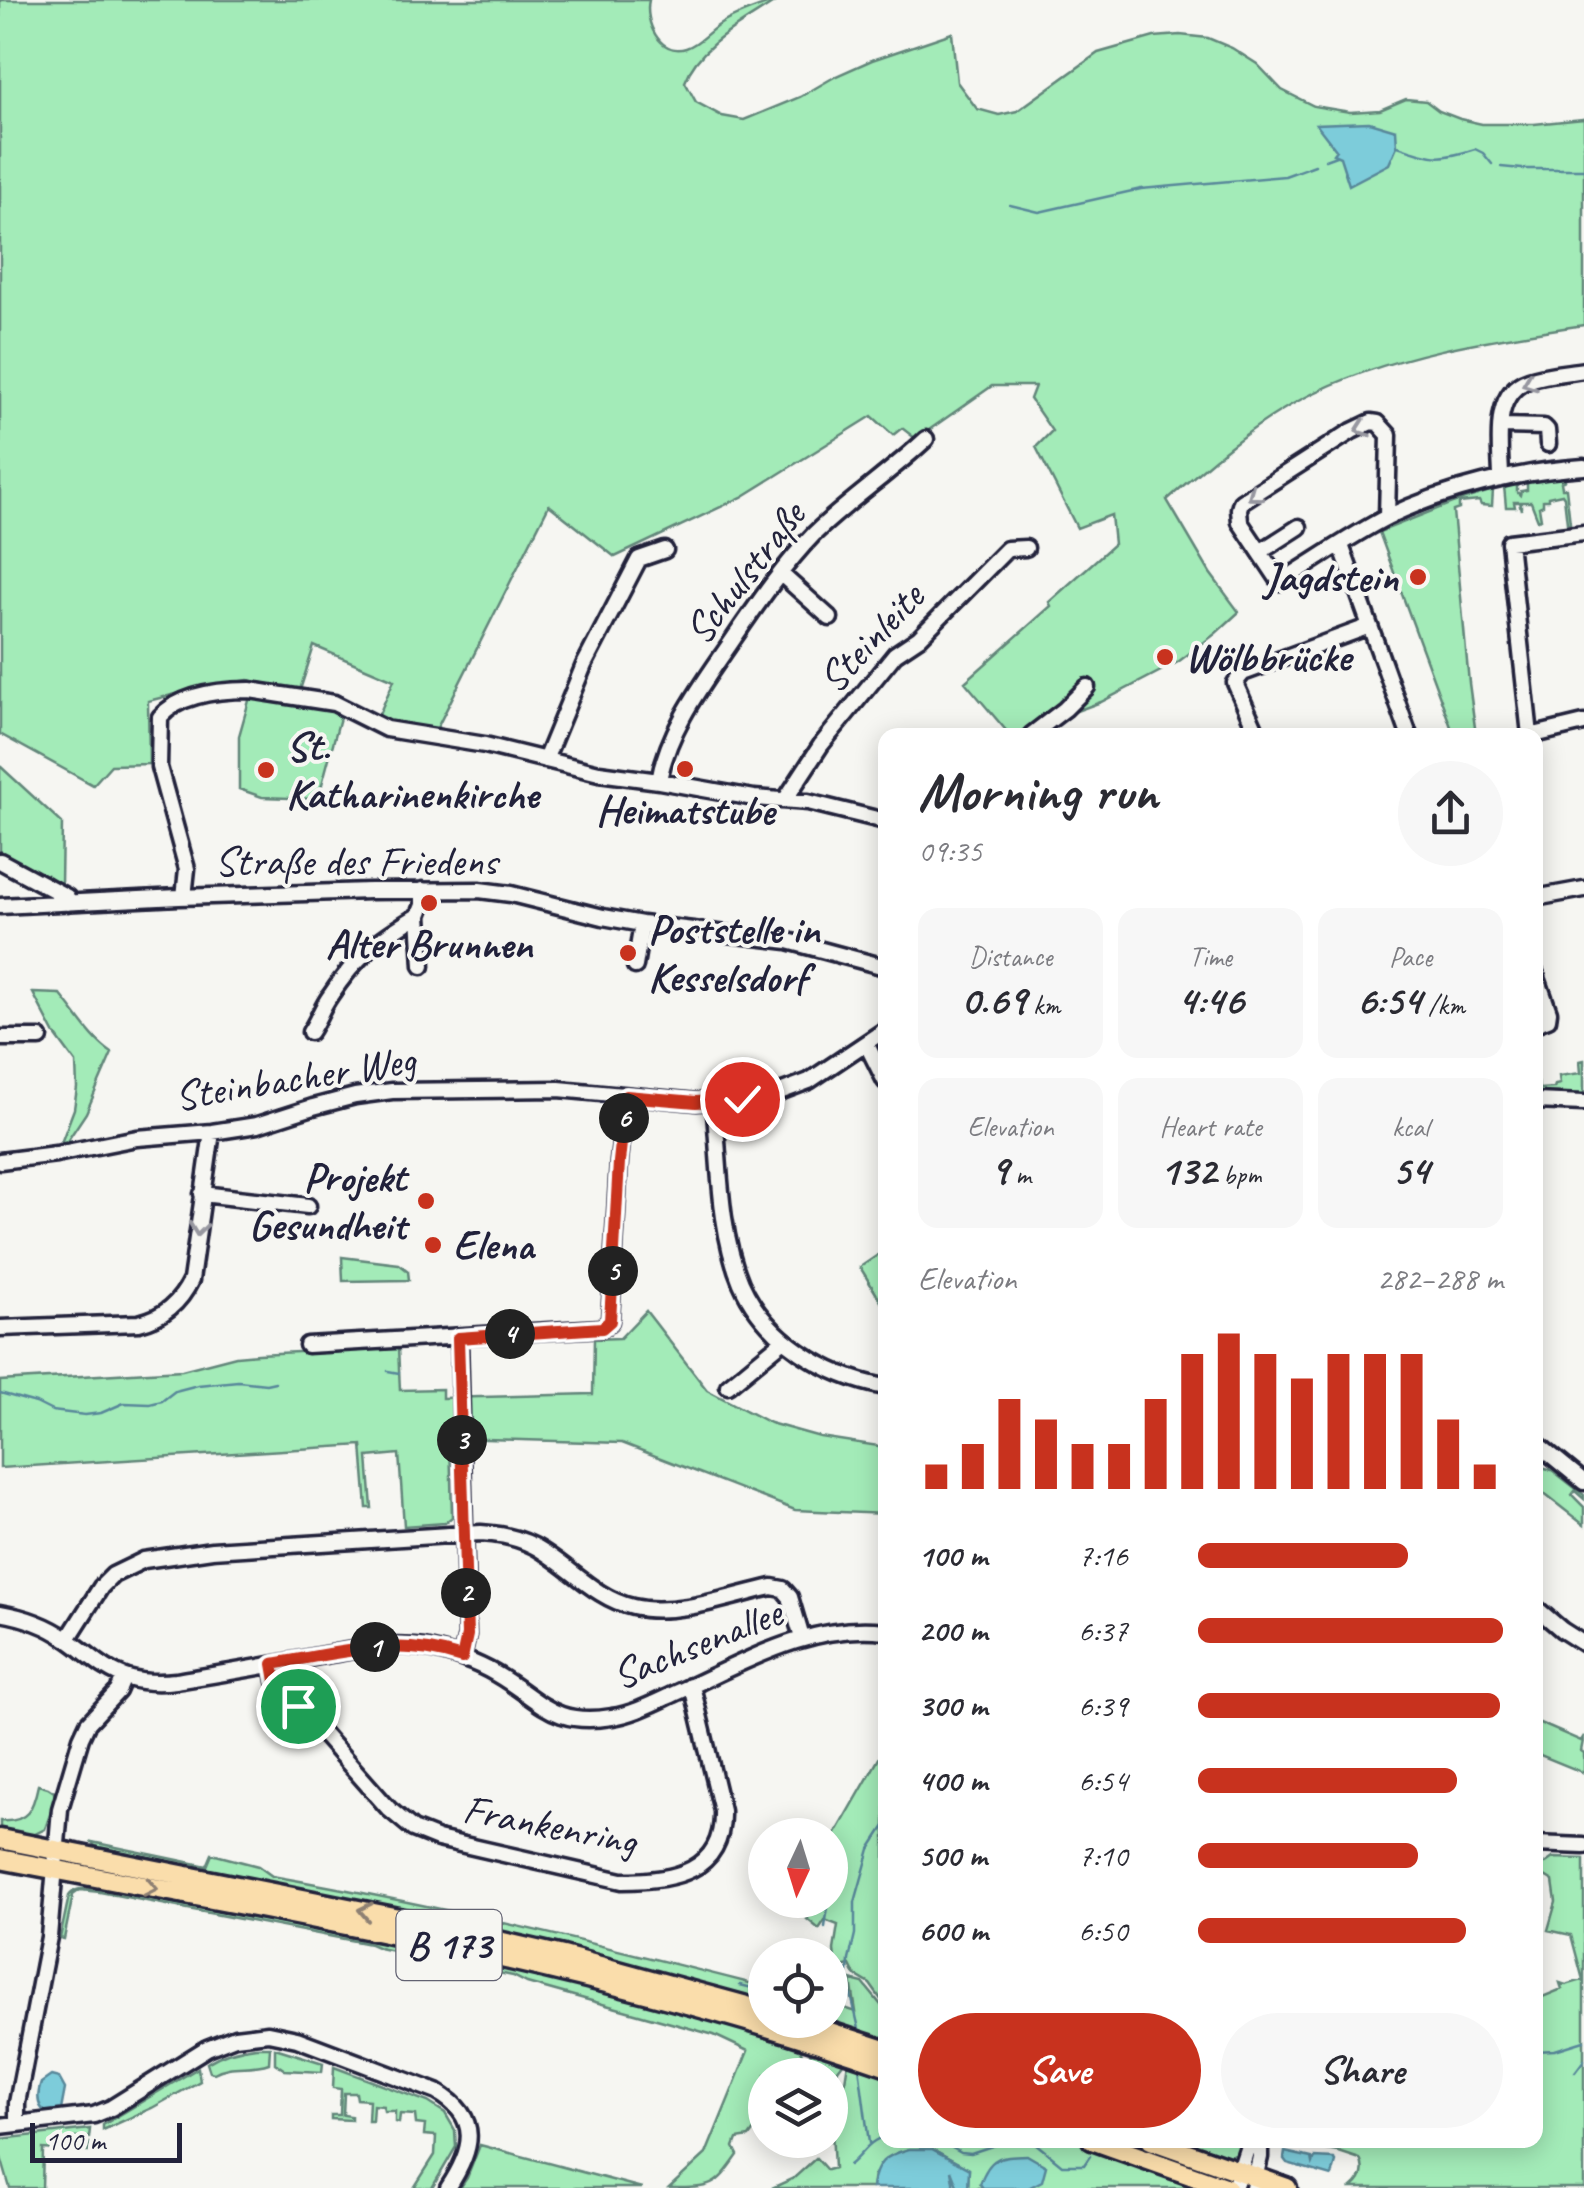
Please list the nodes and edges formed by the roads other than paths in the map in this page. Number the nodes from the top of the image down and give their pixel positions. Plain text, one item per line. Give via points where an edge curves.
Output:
1 (1584, 370) edge
2 (1501, 426) junction
3 (926, 439) dead end
4 (1548, 444) dead end
5 (1584, 466) edge
6 (1501, 479) junction
7 (1388, 518) junction
8 (1300, 527) dead end
9 (1584, 533) edge
10 (1256, 545) junction
11 (1341, 545) junction
12 (1026, 548) dead end
13 (664, 550) dead end
14 (781, 574) junction
15 (830, 618) dead end
16 (1370, 626) junction
17 (1087, 687) dead end
18 (1584, 723) edge
19 (1040, 728) edge
20 (1255, 728) edge
21 (1407, 728) edge
22 (1531, 728) edge
23 (1543, 732) edge
24 (545, 760) junction
25 (659, 781) junction
26 (785, 800) junction
27 (878, 819) edge
28 (0, 861) edge
29 (1584, 889) edge
30 (423, 890) junction
31 (184, 897) junction
32 (1543, 897) edge
33 (68, 903) junction
34 (0, 906) edge
35 (419, 915) junction
36 (642, 924) junction
37 (878, 964) edge
38 (422, 966) dead end
39 (635, 966) dead end
40 (1543, 995) edge
41 (1543, 1021) edge
42 (310, 1032) dead end
43 (878, 1035) edge
44 (0, 1038) edge
45 (40, 1038) dead end
46 (866, 1043) junction
47 (878, 1067) edge
48 (626, 1096) junction
49 (1543, 1101) edge
50 (714, 1102) junction
51 (1584, 1102) edge
52 (212, 1132) junction
53 (0, 1161) edge
54 (202, 1194) junction
55 (308, 1206) dead end
56 (0, 1328) edge
57 (458, 1338) junction
58 (784, 1340) junction
59 (307, 1345) dead end
60 (878, 1385) edge
61 (728, 1386) dead end
62 (1543, 1449) edge
63 (1584, 1482) edge
64 (463, 1533) junction
65 (0, 1614) edge
66 (1543, 1614) edge
67 (878, 1630) edge
68 (802, 1638) junction
69 (68, 1640) junction
70 (1584, 1644) edge
71 (462, 1658) junction
72 (273, 1664) junction
73 (124, 1677) junction
74 (690, 1686) junction
75 (0, 1840) edge
76 (1543, 1844) edge
77 (1584, 1846) edge
78 (0, 1859) edge
79 (56, 1860) junction
80 (748, 2006) edge
81 (829, 2038) edge
82 (837, 2042) junction
83 (878, 2050) edge
84 (865, 2051) junction
85 (878, 2060) edge
86 (17, 2124) junction
87 (0, 2126) edge
88 (1120, 2148) edge
89 (1168, 2148) edge
90 (1249, 2148) edge
91 (1260, 2148) edge
92 (1242, 2183) edge
93 (448, 2188) edge
94 (1287, 2188) edge

1 -> 2 street via 1528,380 1512,390
2 - 4 street via 1544,426
2 - 6 street
3 - 14 street, Schulstraße via 838,512
5 - 6 street
6 - 7 street
7 -> 10 street via 1389,435 1371,422 1242,502 1240,522
7 - 11 street
8 - 10 street
9 - 22 street via 1510,542
10 - 11 street via 1280,582
11 - 16 street
12 - 26 street, Steinleite via 1007,549 920,638 895,654
13 - 24 street via 639,559 584,664
14 - 15 street
14 - 25 street, Schulstraße via 692,701
16 - 20 street via 1243,673 1236,682
16 - 21 street
17 - 19 street
18 - 23 street
24 - 25 street
24 - 31 street via 386,729 334,703 296,696 237,690 183,700 160,717 158,737 159,768 187,869
25 - 26 street
26 - 27 street
28 - 33 street
29 - 32 street
30 - 31 street, Straße des Friedens
30 - 35 street
30 - 36 street, Straße des Friedens via 512,894
31 - 33 street, Straße des Friedens
33 - 34 street, Straße des Friedens
35 - 38 street
35 - 42 street via 361,955
36 - 37 street, Straße des Friedens via 788,941
36 - 39 street
40 - 41 street via 1549,1012
43 - 46 street, Steinbacher Weg
44 - 45 street
46 - 47 street
46 - 50 street, Steinbacher Weg via 786,1090
48 - 50 street, Steinbacher Weg
48 - 52 street, Steinbacher Weg via 560,1089 392,1091
48 - 57 street via 610,1321 602,1328
49 - 51 street
50 - 58 street via 724,1213 740,1280
52 - 53 street, Steinbacher Weg
52 - 54 street
54 - 55 street
54 -> 56 street via 191,1280 167,1312 139,1323
57 - 59 street
57 - 64 street
58 - 60 street via 845,1378
58 - 61 street
62 - 63 street
64 - 68 street via 496,1534 533,1546 605,1596 634,1607 673,1608 783,1589
64 - 69 street via 144,1560 100,1587
64 - 71 street
65 - 69 street
66 - 70 street
67 - 68 street, Sachsenallee
68 - 74 street, Sachsenallee
69 - 73 street
71 - 72 street, Sachsenallee via 387,1646
71 - 74 street, Sachsenallee via 537,1704 577,1718 616,1717
72 - 73 street, Sachsenallee via 156,1683
72 - 74 street, Frankenring via 276,1681 413,1829 622,1882 684,1873 716,1848 722,1812
73 - 79 street via 80,1738 60,1809
75 - 79 main road, B 173
76 - 77 street
78 - 79 main road, B 173
80 -> 79 main road, B 173 via 398,1918
79 -> 82 main road, B 173 via 488,1953
79 - 86 street
81 - 82 main road, B 173
82 - 84 main road, B 173
83 - 84 main road, B 173
84 - 85 main road, B 173
86 - 87 street
86 - 93 street via 94,2116 207,2048 268,2033 453,2101 468,2128 468,2150
88 - 92 main road
89 - 92 main road
90 - 92 street
91 - 92 street
92 - 94 main road

